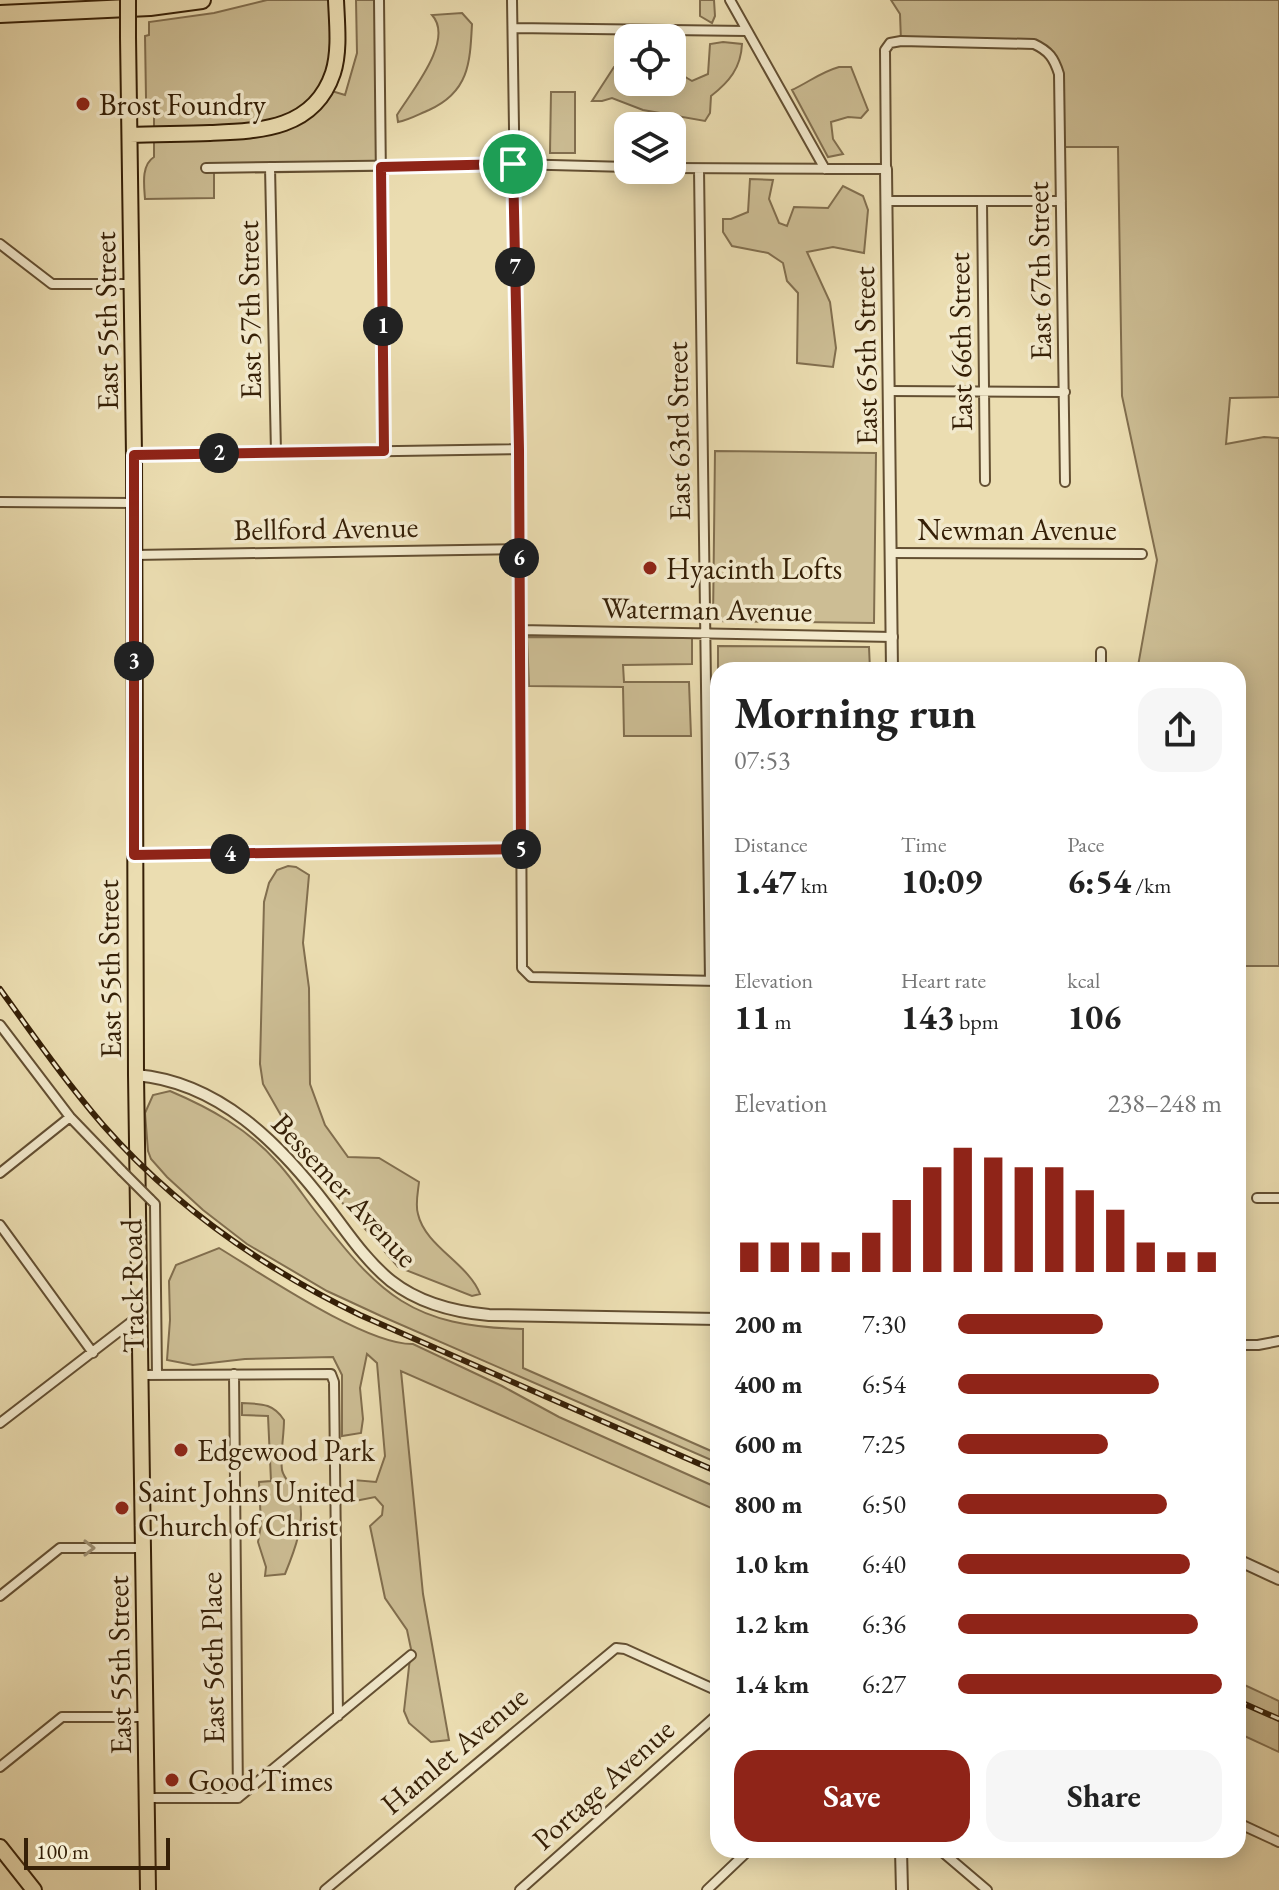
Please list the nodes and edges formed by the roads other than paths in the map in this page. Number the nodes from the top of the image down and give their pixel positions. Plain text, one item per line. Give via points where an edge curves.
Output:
1 (128, 0) edge
2 (202, 0) edge
3 (336, 0) edge
4 (379, 0) edge
5 (512, 0) edge
6 (730, 0) edge
7 (0, 14) edge
8 (513, 28) junction
9 (747, 31) junction
10 (1055, 60) joint
11 (130, 135) junction
12 (513, 164) junction
13 (270, 167) junction
14 (381, 167) junction
15 (614, 167) edge
16 (206, 168) dead end
17 (686, 169) edge
18 (699, 169) junction
19 (825, 169) junction
20 (886, 169) junction
21 (886, 201) junction
22 (1061, 201) junction
23 (982, 202) junction
24 (0, 244) edge
25 (131, 284) junction
26 (889, 391) junction
27 (985, 392) junction
28 (1065, 392) junction
29 (519, 449) junction
30 (384, 451) junction
31 (276, 453) junction
32 (134, 455) junction
33 (985, 481) dead end
34 (1065, 482) dead end
35 (0, 502) edge
36 (134, 503) junction
37 (519, 549) junction
38 (892, 553) junction
39 (1142, 554) dead end
40 (134, 555) junction
41 (519, 630) junction
42 (706, 633) junction
43 (893, 637) junction
44 (1101, 652) dead end
45 (892, 662) edge
46 (1101, 662) edge
47 (710, 807) edge
48 (521, 849) junction
49 (134, 855) junction
50 (710, 981) edge
51 (0, 1025) edge
52 (136, 1075) junction
53 (70, 1117) junction
54 (0, 1173) edge
55 (1257, 1198) dead end
56 (1279, 1198) edge
57 (0, 1225) edge
58 (139, 1316) junction
59 (710, 1319) edge
60 (1279, 1341) edge
61 (1246, 1345) edge
62 (93, 1353) junction
63 (234, 1374) junction
64 (140, 1375) junction
65 (157, 1375) junction
66 (0, 1423) edge
67 (143, 1548) junction
68 (1246, 1564) edge
69 (1279, 1579) edge
70 (0, 1596) edge
71 (411, 1655) dead end
72 (710, 1687) edge
73 (338, 1716) junction
74 (145, 1717) junction
75 (710, 1721) edge
76 (0, 1767) edge
77 (147, 1798) junction
78 (238, 1798) junction
79 (1246, 1827) edge
80 (1279, 1842) edge
81 (1, 1852) edge
82 (741, 1858) edge
83 (901, 1858) edge
84 (949, 1858) edge
85 (901, 1889) edge
86 (34, 1890) edge
87 (148, 1890) edge
88 (325, 1890) edge
89 (520, 1890) edge
90 (707, 1890) edge
91 (987, 1890) edge

1 - 11 main road, East 55th Street, bridge
2 - 7 highway
3 - 11 main road via 333,74 315,102 297,117 261,130
4 - 14 street
5 - 8 street
6 - 9 street
8 - 9 street
8 - 12 street
9 - 19 street
10 - 20 street, East 65th Street via 1034,44 890,43 885,50
10 - 22 street, East 67th Street
11 - 25 main road, East 55th Street
12 - 14 street
12 - 15 street
12 - 29 street
13 - 14 street
13 - 16 street
13 - 31 street, East 57th Street
14 - 30 street
17 - 18 street
18 - 19 street
18 - 42 street, East 63rd Street
19 - 20 street
20 - 21 street, East 65th Street
21 - 23 street
21 - 26 street, East 65th Street
22 - 23 street
22 - 28 street, East 67th Street
23 - 27 street, East 66th Street
24 - 25 street via 52,284
25 - 32 main road, East 55th Street
26 - 27 street
26 - 38 street, East 65th Street
27 - 28 street
27 - 33 street, East 66th Street
28 - 34 street, East 67th Street
29 - 30 street
29 - 37 street
30 - 31 street
31 - 32 street
32 - 36 main road, East 55th Street
35 - 36 street
36 - 40 main road, East 55th Street
37 - 40 street, Bellford Avenue
37 - 41 street
38 - 39 street, Newman Avenue
38 - 43 street, East 65th Street
40 - 49 main road, East 55th Street
41 - 42 street, Waterman Avenue
41 - 48 street
42 - 43 street, Waterman Avenue
42 - 47 street, East 63rd Street
43 - 45 street, East 65th Street
44 - 46 street
48 - 49 street
48 - 50 street via 522,968 531,977
49 - 52 main road, East 55th Street
51 - 53 street
52 - 58 main road, East 55th Street
52 - 59 street, Bessemer Avenue via 183,1085 249,1121 296,1167 376,1268 426,1301 489,1315
53 - 54 street
53 - 65 street, Track Road, bridge via 155,1204
55 - 56 street
57 - 62 street
58 - 62 street
58 - 64 main road, East 55th Street
60 - 61 street
62 - 66 street
63 - 65 street
63 - 73 street via 331,1374 334,1382
63 - 78 street, East 56th Place
64 - 65 street
64 - 67 main road, East 55th Street
70 -> 67 street via 60,1548
67 - 74 main road, East 55th Street
68 - 69 street
71 - 73 street
72 - 88 street, Hamlet Avenue via 616,1648
73 - 78 street
74 - 76 street via 62,1717
74 - 77 main road, East 55th Street
75 - 89 street, Portage Avenue
77 - 78 street
77 - 87 main road, East 55th Street
79 - 80 street
81 - 86 main road
82 - 90 street
83 - 85 street
84 - 91 street

